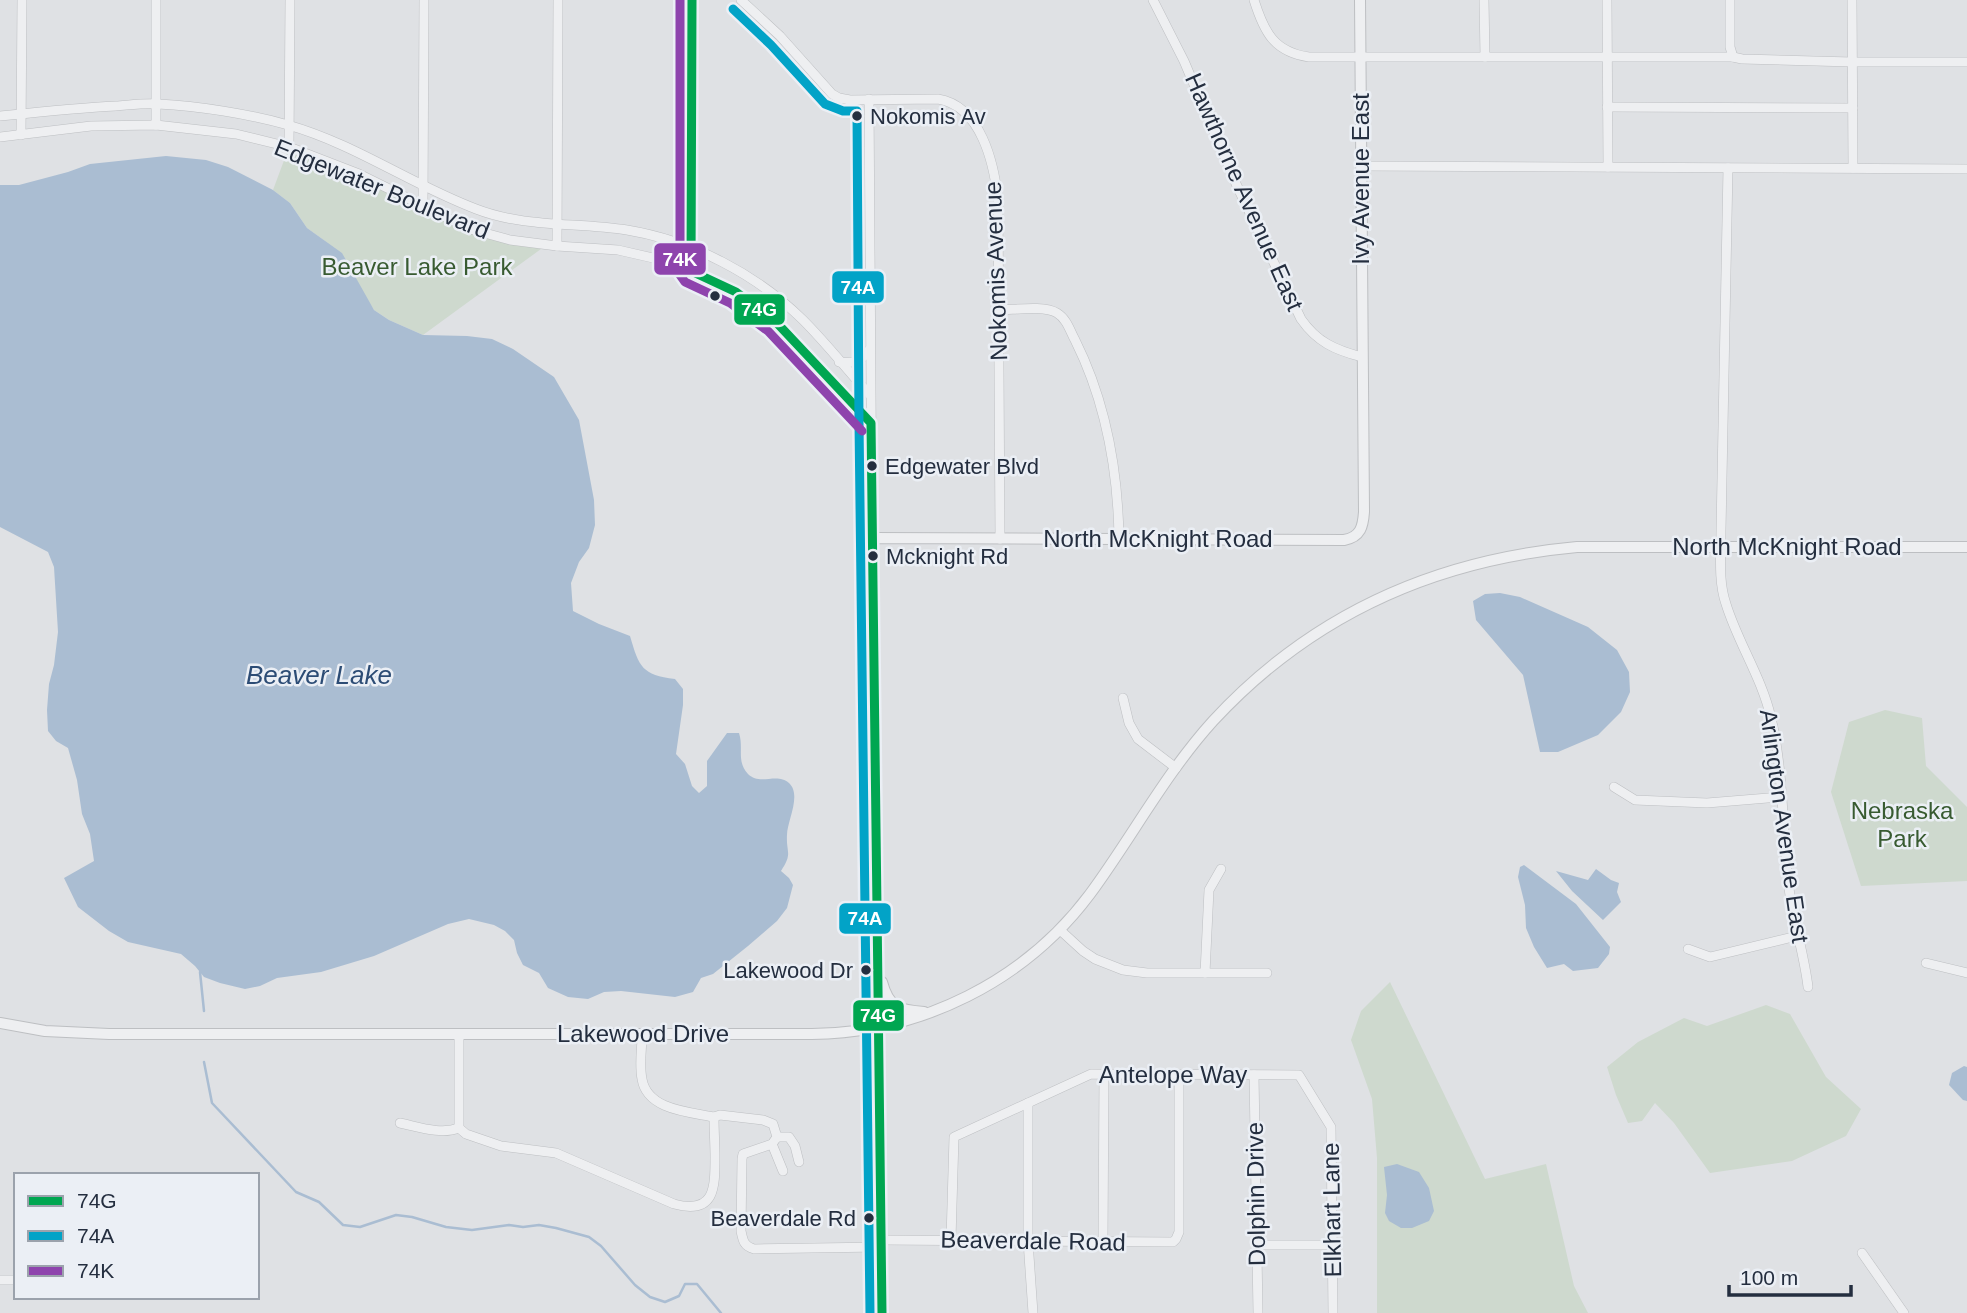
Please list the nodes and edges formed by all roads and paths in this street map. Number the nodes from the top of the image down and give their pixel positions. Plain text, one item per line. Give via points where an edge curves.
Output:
1 (22, 0) edge
2 (156, 0) edge
3 (290, 0) edge
4 (424, 0) edge
5 (558, 0) edge
6 (692, 0) edge
7 (741, 0) edge
8 (1153, 0) edge
9 (1254, 0) edge
10 (1360, 0) edge
11 (1484, 0) edge
12 (1607, 0) edge
13 (1730, 0) edge
14 (1852, 0) edge
15 (1360, 57) junction
16 (1485, 57) junction
17 (1607, 57) junction
18 (1733, 57) junction
19 (1852, 62) junction
20 (1967, 62) edge
21 (869, 99) junction
22 (156, 104) junction
23 (1607, 107) junction
24 (1853, 108) junction
25 (22, 114) junction
26 (0, 116) edge
27 (156, 125) junction
28 (289, 125) junction
29 (21, 135) junction
30 (0, 136) edge
31 (289, 147) junction
32 (1361, 166) junction
33 (1608, 167) junction
34 (1728, 168) junction
35 (1853, 168) junction
36 (1967, 169) edge
37 (424, 185) junction
38 (424, 206) junction
39 (558, 225) junction
40 (557, 246) junction
41 (691, 248) junction
42 (691, 271) junction
43 (999, 310) junction
44 (870, 349) junction
45 (1362, 357) junction
46 (839, 362) junction
47 (870, 395) junction
48 (871, 423) junction
49 (1359, 534) joint
50 (872, 538) junction
51 (1000, 539) junction
52 (1119, 539) junction
53 (1606, 546) joint
54 (1721, 546) junction
55 (1967, 547) edge
56 (1123, 698) dead end
57 (1176, 768) junction
58 (1614, 788) dead end
59 (1781, 797) junction
60 (1222, 869) dead end
61 (1060, 930) junction
62 (1797, 936) junction
63 (1688, 949) dead end
64 (1926, 963) dead end
65 (878, 964) junction
66 (1967, 972) edge
67 (1205, 973) junction
68 (1267, 973) dead end
69 (1808, 987) dead end
70 (930, 1013) junction
71 (0, 1023) edge
72 (879, 1027) junction
73 (459, 1034) junction
74 (642, 1034) junction
75 (1104, 1074) junction
76 (1179, 1074) junction
77 (1254, 1074) junction
78 (1299, 1075) joint
79 (1028, 1103) junction
80 (714, 1117) junction
81 (400, 1123) dead end
82 (459, 1128) junction
83 (774, 1141) junction
84 (799, 1162) dead end
85 (783, 1171) dead end
86 (951, 1239) junction
87 (1028, 1241) junction
88 (1103, 1242) junction
89 (881, 1243) junction
90 (1256, 1245) junction
91 (1332, 1245) junction
92 (1862, 1253) dead end
93 (882, 1313) edge
94 (1033, 1313) edge
95 (1258, 1313) edge
96 (1333, 1313) edge
97 (1904, 1313) edge

1 - 25 street
2 - 22 street
3 - 28 street
4 - 37 street
5 - 39 street
6 - 41 street
7 - 21 street, Nokomis Avenue via 832,94
8 - 45 street, Hawthorne Avenue East via 1301,319 1328,346
9 - 15 street via 1262,25 1289,52 1309,57
10 - 15 street, Ivy Avenue East
11 - 16 street
12 - 17 street
13 - 18 street
14 - 19 street
15 - 16 street
15 - 32 street, Ivy Avenue East
16 - 17 street
17 - 18 street
17 - 23 street
18 - 19 street
19 - 20 street
19 - 24 street
21 - 43 street, Nokomis Avenue via 947,100 963,109 977,129 997,191
21 - 44 street
22 - 25 street, Edgewater Boulevard
22 - 27 street
22 - 28 street, Edgewater Boulevard
23 - 24 street
23 - 33 street
24 - 35 street
25 - 26 street, Edgewater Boulevard
25 - 29 street
27 - 29 street, Edgewater Boulevard via 91,126
27 - 31 street, Edgewater Boulevard via 236,134
28 - 31 street
28 - 37 street, Edgewater Boulevard
29 - 30 street, Edgewater Boulevard
31 - 38 street, Edgewater Boulevard
32 - 33 street
32 - 45 street, Ivy Avenue East
33 - 34 street
34 - 35 street
34 - 54 street, Arlington Avenue East
35 - 36 street
37 - 38 street
37 - 39 street, Edgewater Boulevard via 477,210
38 - 40 street, Edgewater Boulevard via 470,229
39 - 40 street
39 - 41 street, Edgewater Boulevard via 626,230
40 - 42 street, Edgewater Boulevard via 618,250
41 - 42 street
41 - 46 street, Edgewater Boulevard via 746,275 779,299
42 - 48 street, Edgewater Boulevard via 736,292 776,322
43 - 51 street, Nokomis Avenue
43 - 52 street via 1050,310 1067,323 1106,426 1117,488
44 - 46 street via 863,359
44 - 47 street
45 - 49 street, Ivy Avenue East via 1364,512
46 - 47 street, Edgewater Boulevard
47 - 48 street
48 - 50 street
49 - 52 street, North McKnight Road via 1346,540
50 - 51 street, North McKnight Road
50 - 65 street
51 - 52 street, North McKnight Road
53 - 54 street, North McKnight Road
53 - 57 street, Lakewood Drive via 1484,561 1383,595 1340,618 1268,669 1212,723
54 - 55 street, North McKnight Road
54 - 59 street, Arlington Avenue East via 1725,602 1770,713
56 - 57 street via 1132,732
57 - 61 street, Lakewood Drive
58 - 59 street via 1635,800 1707,803
59 - 62 street, Arlington Avenue East
60 - 67 street via 1209,890
61 - 67 street via 1095,959 1123,970
61 - 70 street, Lakewood Drive via 981,990
62 - 63 street via 1710,957
62 - 69 street, Arlington Avenue East
64 - 66 street
65 - 70 street via 892,1003
65 - 72 street
67 - 68 street
70 - 72 street, Lakewood Drive
71 - 73 street, Lakewood Drive via 44,1031 110,1034
72 - 74 street, Lakewood Drive via 822,1034
72 - 89 street
73 - 74 street, Lakewood Drive
73 - 82 street
74 - 80 street via 641,1071 646,1093 667,1106
75 - 76 street, Antelope Way
75 - 79 street, Antelope Way via 1091,1074
75 - 88 street
76 - 77 street, Antelope Way
76 - 88 street, Beaverdale Road via 1176,1239 1168,1243
77 - 78 street, Antelope Way
77 - 90 street, Dolphin Drive
78 - 91 street, Elkhart Lane via 1331,1127
79 - 86 street, Antelope Way via 954,1137
79 - 87 street
80 - 82 street via 715,1185 709,1199 686,1207 556,1153 501,1146
80 - 83 street via 763,1120 773,1125
81 - 82 street via 450,1131
83 - 84 street via 789,1137
83 - 85 street
83 - 89 street, Beaverdale Road via 743,1153 743,1243 754,1249
86 - 87 street, Beaverdale Road
86 - 89 street, Beaverdale Road
87 - 88 street, Beaverdale Road
87 - 94 street
89 - 93 street
90 - 91 street
90 - 95 street, Dolphin Drive
91 - 96 street, Elkhart Lane
92 - 97 street

